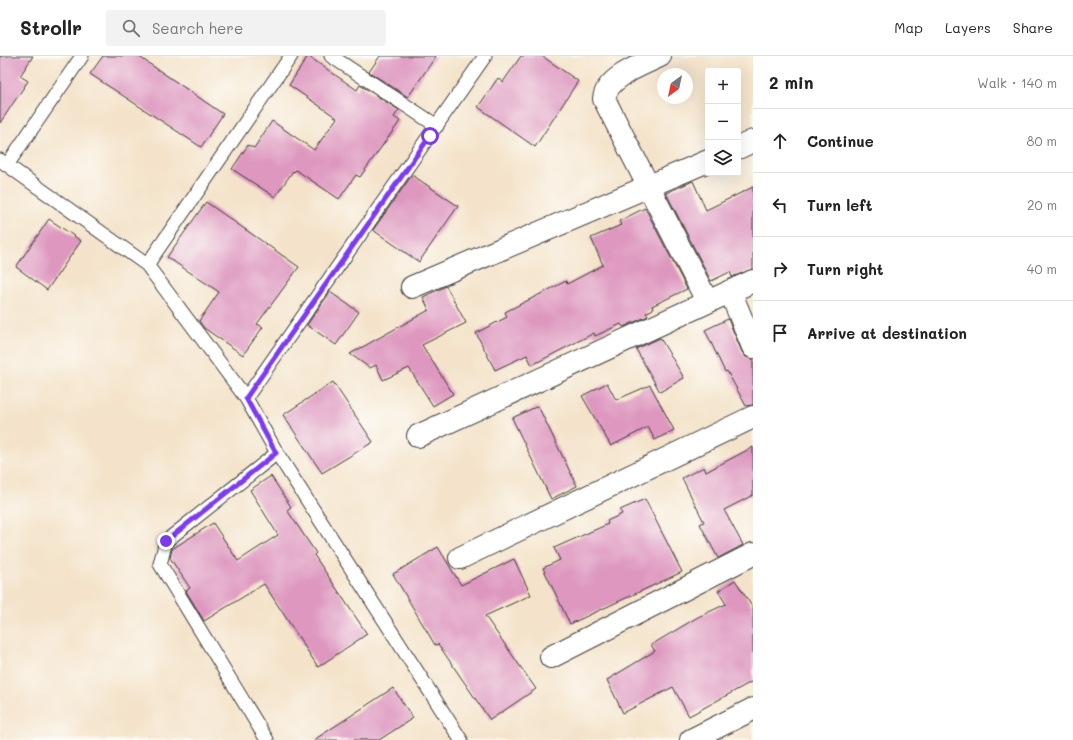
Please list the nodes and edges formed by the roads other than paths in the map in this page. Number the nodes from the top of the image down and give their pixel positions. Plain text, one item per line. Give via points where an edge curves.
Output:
1 (82, 56) edge
2 (291, 56) edge
3 (331, 56) edge
4 (485, 56) edge
5 (660, 56) edge
6 (437, 126) junction
7 (753, 141) edge
8 (741, 147) edge
9 (3, 162) edge
10 (705, 162) edge
11 (648, 187) junction
12 (146, 265) junction
13 (753, 280) edge
14 (412, 286) dead end
15 (730, 291) junction
16 (707, 301) junction
17 (753, 348) edge
18 (246, 398) junction
19 (753, 417) edge
20 (418, 436) dead end
21 (276, 453) junction
22 (753, 554) edge
23 (460, 558) dead end
24 (551, 657) dead end
25 (753, 709) edge
26 (267, 740) edge
27 (461, 740) edge
28 (691, 740) edge

1 - 9 lane
2 - 12 lane
3 - 6 lane
4 - 6 lane
5 - 11 street via 610,84 604,99
6 - 18 lane
7 - 8 street
9 - 12 lane
10 - 11 street
11 - 14 street
11 - 16 street
12 - 18 lane
13 - 15 street
15 - 16 street
15 - 17 street
16 - 20 street
18 - 21 lane
19 - 23 street
21 - 26 lane via 166,541 160,564
21 - 27 lane
22 - 24 street
25 - 28 street

